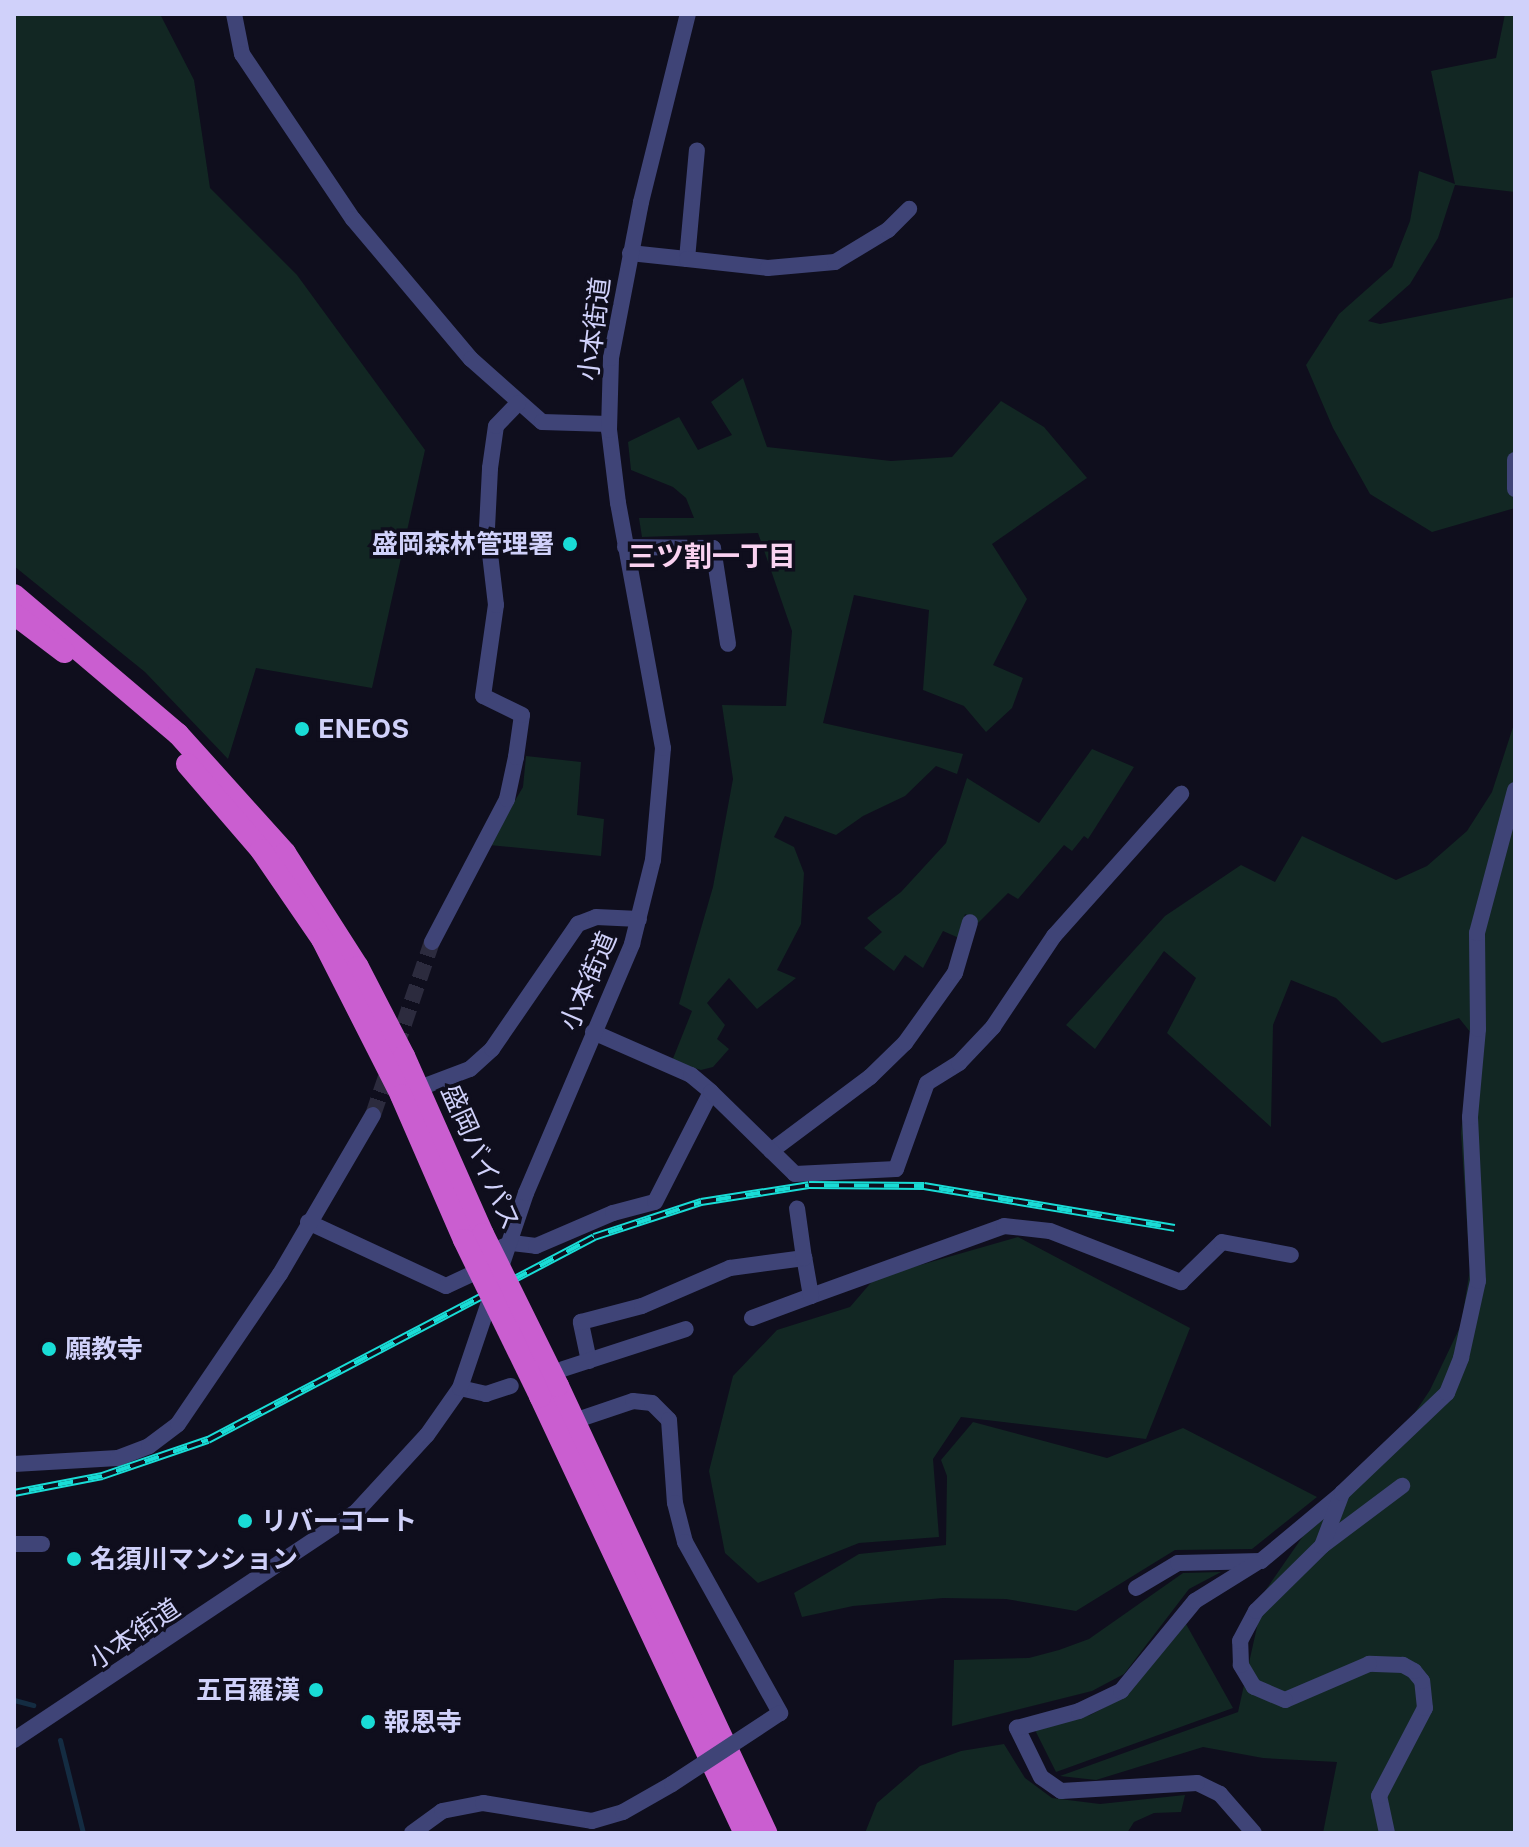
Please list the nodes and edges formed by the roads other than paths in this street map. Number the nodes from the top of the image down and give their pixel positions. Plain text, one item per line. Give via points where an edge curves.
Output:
1 (234, 14) edge
2 (688, 14) edge
3 (697, 150) dead end
4 (909, 209) dead end
5 (630, 253) junction
6 (687, 259) junction
7 (518, 403) junction
8 (609, 424) junction
9 (1515, 460) edge
10 (1515, 489) edge
11 (625, 547) junction
12 (14, 595) edge
13 (14, 614) edge
14 (728, 644) dead end
15 (1515, 790) edge
16 (1181, 794) dead end
17 (639, 919) junction
18 (970, 922) dead end
19 (432, 942) tunnel mouth
20 (593, 1032) junction
21 (411, 1091) junction
22 (711, 1092) junction
23 (373, 1115) tunnel mouth
24 (771, 1151) junction
25 (797, 1208) dead end
26 (308, 1222) junction
27 (512, 1243) junction
28 (1291, 1255) dead end
29 (804, 1258) junction
30 (811, 1296) junction
31 (752, 1318) dead end
32 (686, 1329) dead end
33 (589, 1361) junction
34 (554, 1384) junction
35 (511, 1386) dead end
36 (460, 1388) junction
37 (574, 1421) junction
38 (14, 1464) edge
39 (1402, 1486) dead end
40 (1342, 1493) junction
41 (14, 1544) edge
42 (42, 1544) dead end
43 (1322, 1546) junction
44 (1256, 1563) junction
45 (1136, 1588) dead end
46 (14, 1740) edge
47 (412, 1833) edge
48 (745, 1833) edge
49 (766, 1833) edge
50 (1254, 1833) edge
51 (1387, 1833) edge

1 - 7 street via 242,54 353,219 471,359
2 - 5 street, 小本街道
3 - 6 street
4 - 6 street via 888,230 835,262 804,268
5 - 6 street
5 - 8 street, 小本街道 via 611,358
7 - 8 street via 542,422
7 - 19 street via 496,426 490,468 487,528 496,605 483,696 522,715 516,757 507,799
8 - 11 street, 小本街道
9 - 10 street
11 - 14 street via 713,548
11 - 17 street, 小本街道 via 663,748 661,804
12 - 21 highway, 盛岡バイパス via 133,692 251,812 337,933
13 - 21 highway, 盛岡バイパス via 110,689 241,825 322,939
15 - 40 street via 1477,933 1478,1029 1470,1117 1478,1281 1470,1326 1447,1393
16 - 24 street via 1054,936 993,1027 959,1063 927,1083 896,1169 795,1174
17 - 20 street, 小本街道
17 - 21 street via 596,917 578,924 492,1049 470,1069
18 - 24 street via 955,973 905,1043 870,1077
20 - 22 street via 691,1075
20 - 27 street, 小本街道 via 526,1193
21 - 34 highway, 盛岡バイパス, bridge via 474,1237
22 - 24 street
22 - 27 street via 655,1202 613,1213 536,1246
23 - 26 street
25 - 29 street
26 - 27 street via 446,1286 472,1274 495,1250
26 - 38 street via 260,1304 178,1424 164,1436 134,1453 99,1462
27 - 36 street, 小本街道
28 - 30 street via 1222,1242 1181,1282 1050,1231 1004,1226
29 - 30 street
29 - 33 street via 730,1268 642,1306 581,1322
30 - 31 street
32 - 33 street
33 - 34 street
34 - 37 highway, 盛岡バイパス
34 - 48 highway, 盛岡バイパス
35 - 36 street via 486,1394
36 - 46 street, 小本街道 via 418,1446 357,1511
37 - 47 street, bridge via 633,1401 652,1403 669,1420 675,1503 685,1542 780,1713 623,1812 592,1821 483,1803 442,1811
37 - 49 highway, 盛岡バイパス
39 - 43 street
40 - 43 street
40 - 44 street
41 - 42 street
43 - 51 street via 1256,1611 1240,1641 1241,1665 1254,1687 1285,1700 1369,1664 1388,1662 1414,1671 1422,1681 1425,1708 1393,1760 1379,1796
44 - 45 street via 1178,1563
44 - 50 street via 1195,1601 1121,1691 1079,1711 1017,1728 1041,1777 1061,1791 1197,1783 1220,1794

